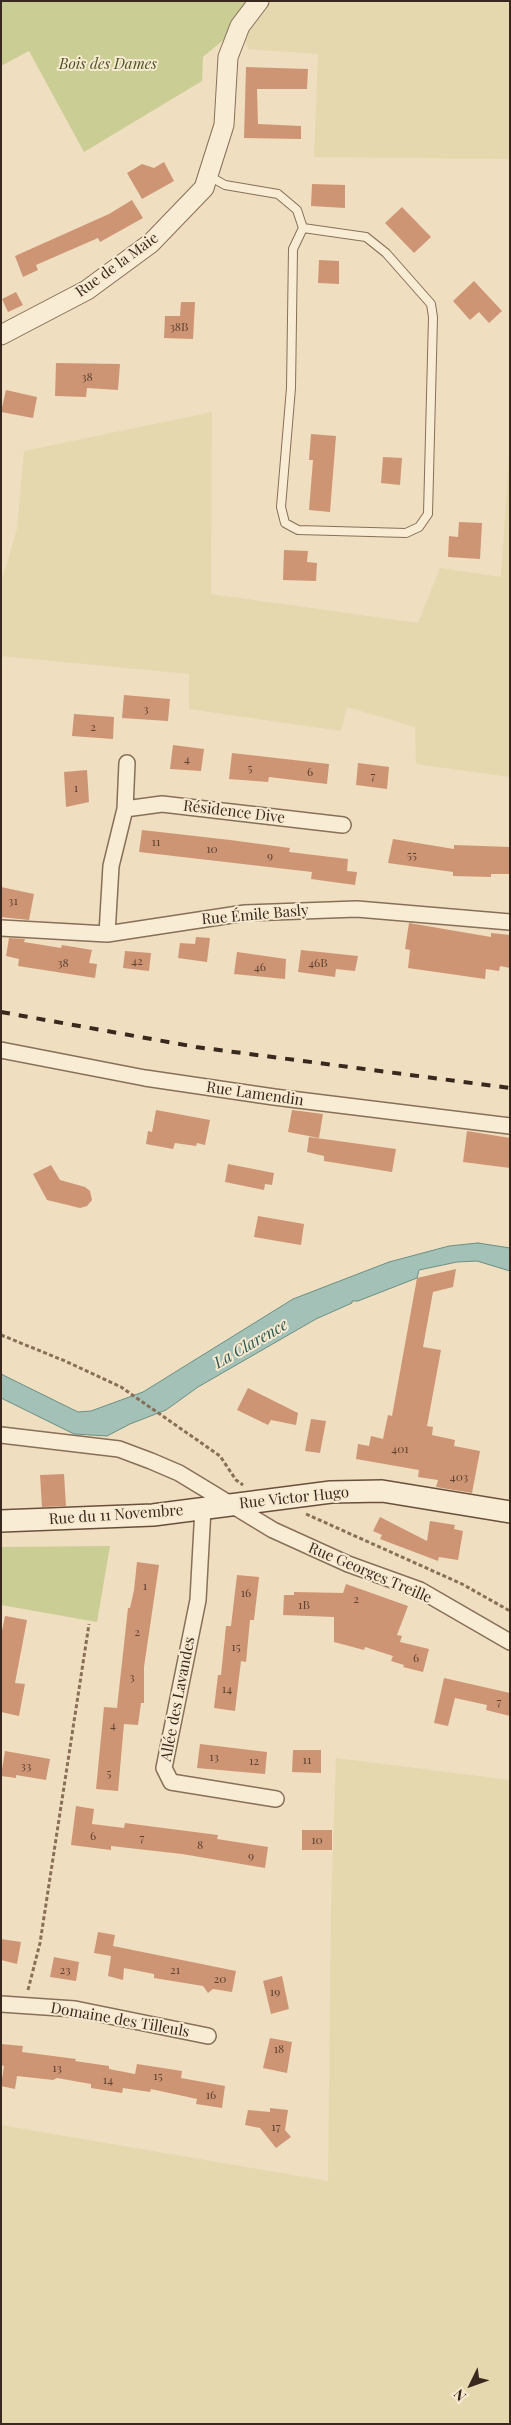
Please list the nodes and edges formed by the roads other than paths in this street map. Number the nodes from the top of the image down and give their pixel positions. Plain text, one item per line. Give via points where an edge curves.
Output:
1 (259, 1) edge
2 (209, 176) junction
3 (303, 228) junction
4 (1, 335) edge
5 (127, 762) dead end
6 (125, 809) junction
7 (343, 825) dead end
8 (510, 922) edge
9 (1, 928) edge
10 (107, 934) junction
11 (1, 1050) edge
12 (510, 1126) edge
13 (1, 1435) edge
14 (231, 1504) junction
15 (203, 1508) junction
16 (510, 1512) edge
17 (1, 1521) edge
18 (510, 1642) edge
19 (276, 1799) dead end
20 (1, 2004) edge
21 (208, 2036) dead end

1 - 2 street, Rue de la Maie via 240,26 228,57 224,125
2 - 3 lane via 225,185 278,194 297,210
2 - 4 street, Rue de la Maie via 204,188 151,242 88,290
3 - 3 lane via 293,249 291,388 281,507 285,523 298,530 406,533 419,527 428,514 431,304 386,252 366,237
5 - 6 street
6 - 7 street, Résidence Dive via 162,804
6 - 10 street via 111,866
8 - 10 street, Rue Émile Basly via 357,909 296,910 246,913
9 - 10 street, Rue Émile Basly
11 - 12 street, Rue Lamendin via 145,1078
13 - 14 street, Rue Victor Hugo via 119,1449 179,1473
14 - 15 main road, Rue du 11 Novembre
14 - 16 main road, Rue Victor Hugo via 331,1492 382,1491
14 - 18 street, Rue Georges Treille via 273,1530 319,1552 420,1590
15 - 17 main road, Rue du 11 Novembre via 153,1515
15 - 19 street, Allée des Lavandes via 198,1600 164,1768 170,1782
20 - 21 street, Domaine des Tilleuls via 75,2009

